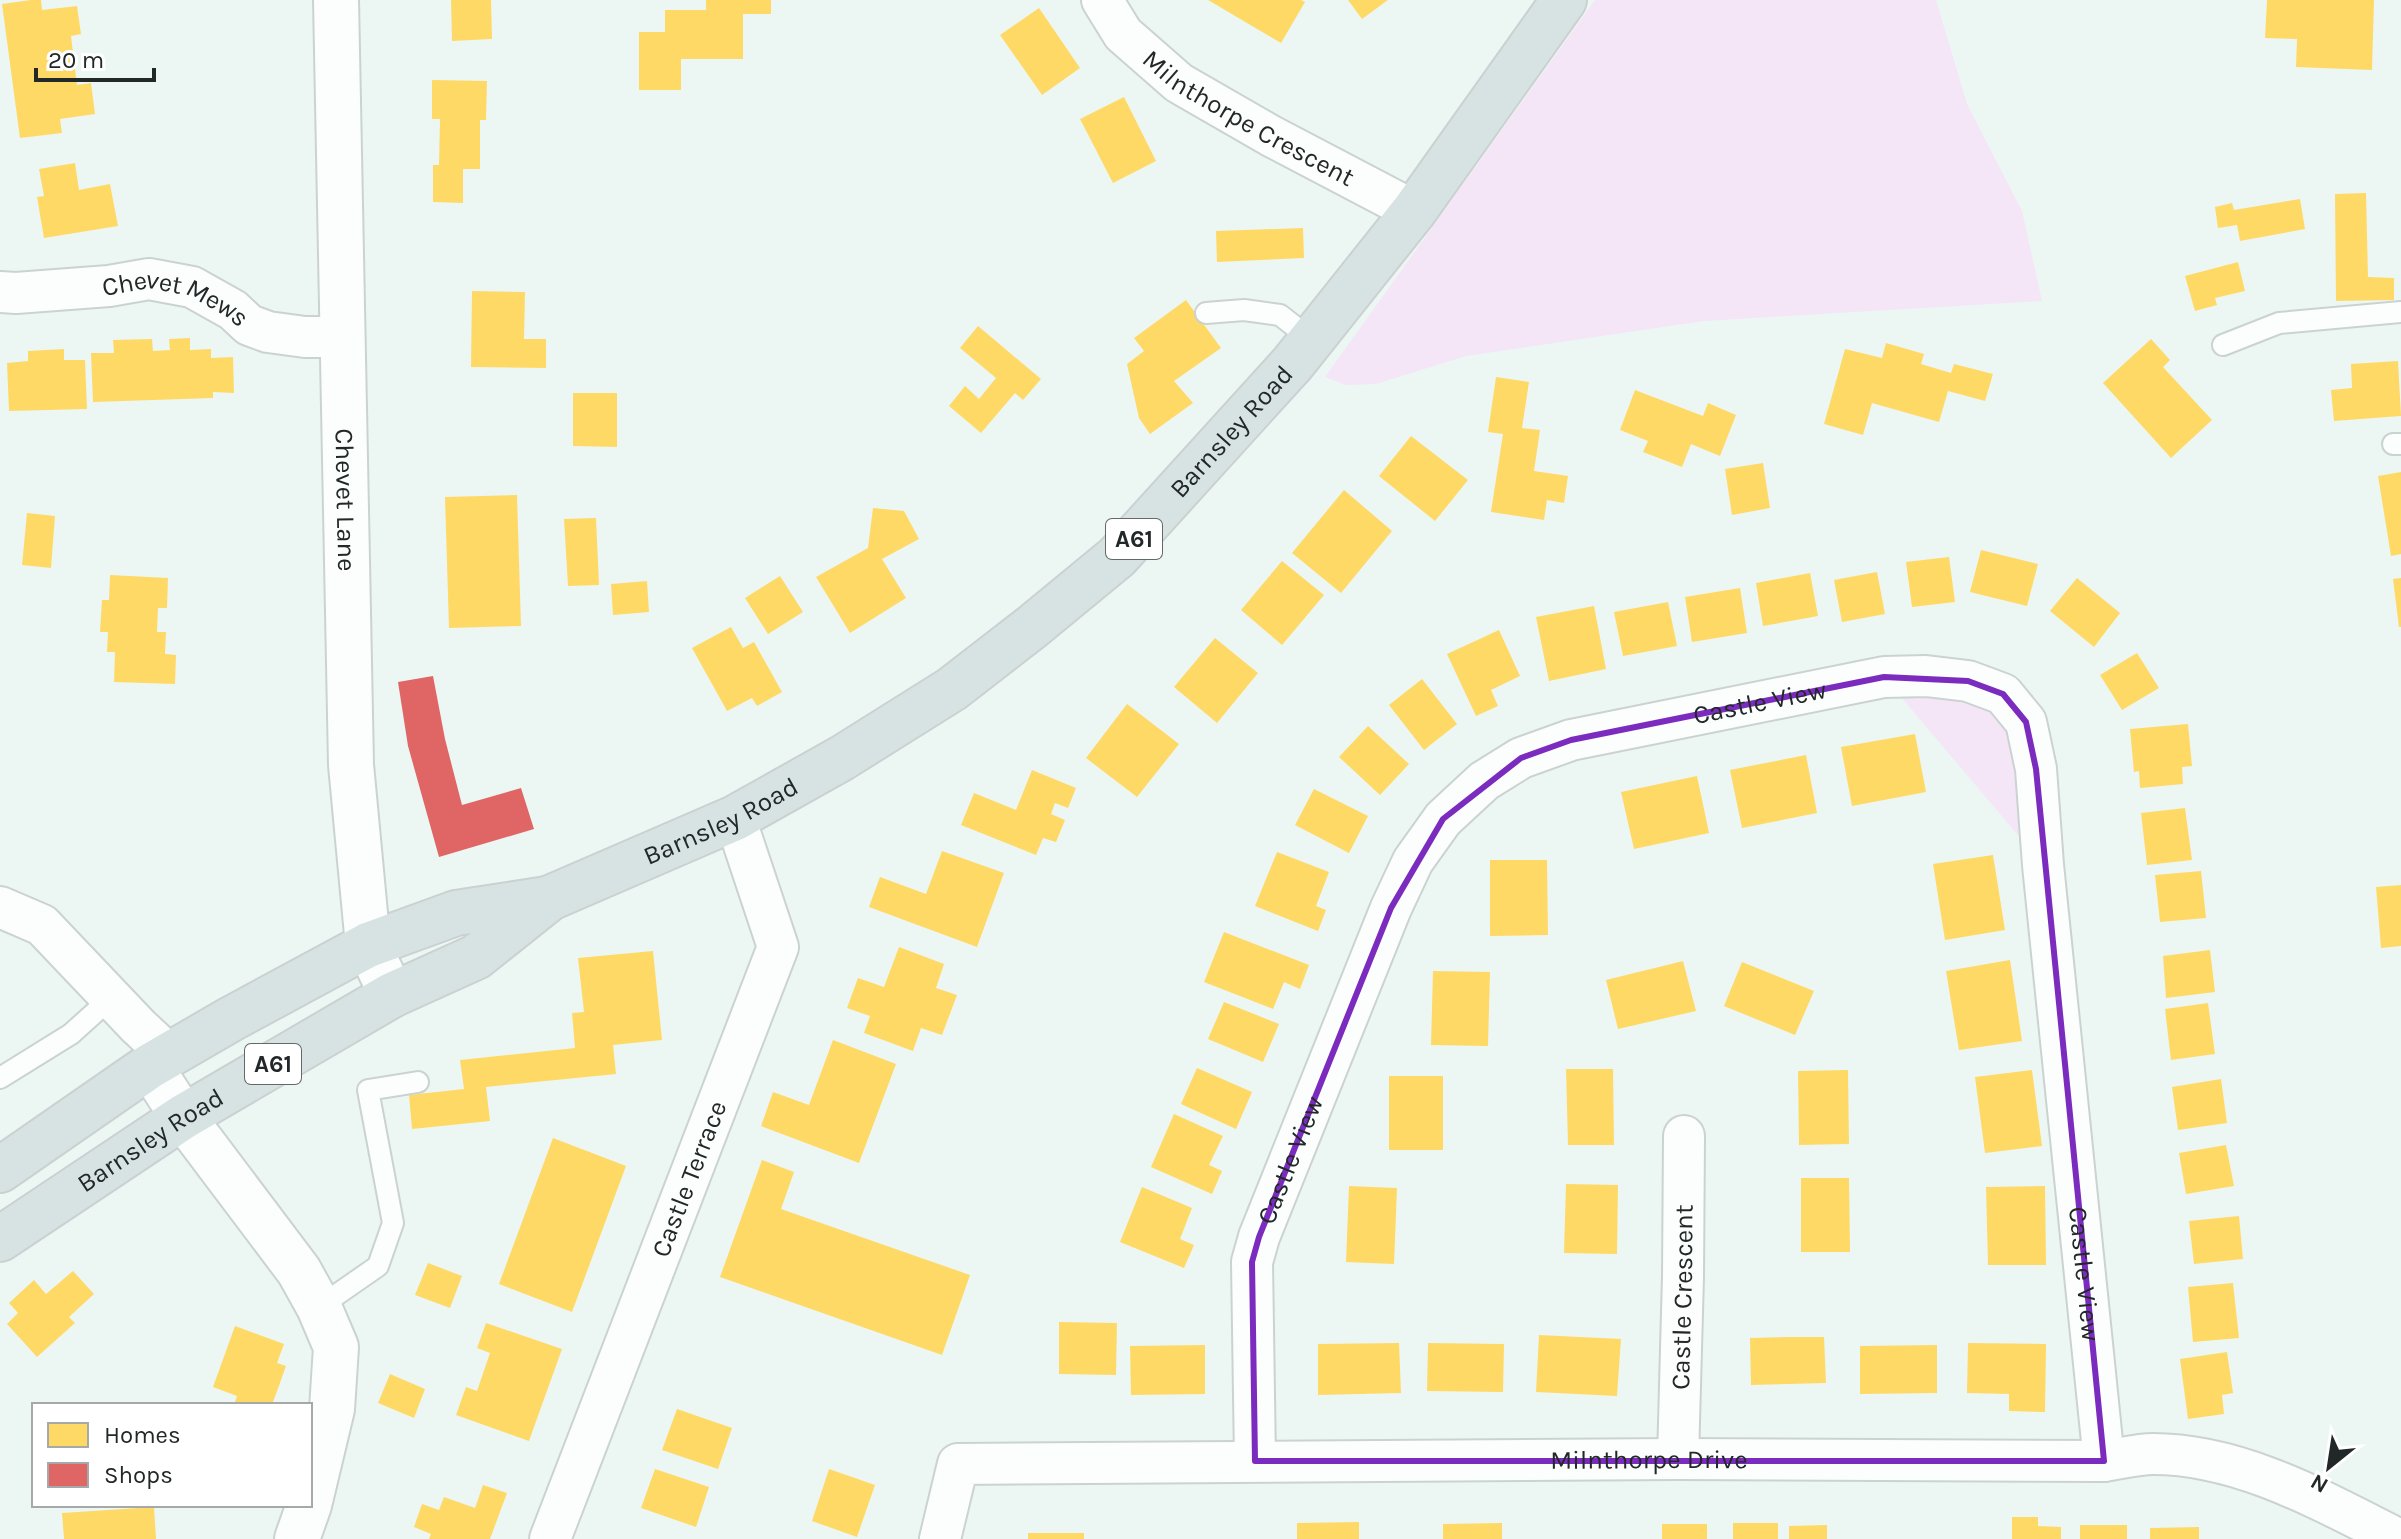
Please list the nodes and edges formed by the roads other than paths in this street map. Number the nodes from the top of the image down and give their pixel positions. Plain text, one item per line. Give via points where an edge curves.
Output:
1 (336, 0) edge
2 (1102, 0) edge
3 (1564, 0) edge
4 (1414, 211) junction
5 (0, 292) edge
6 (2401, 312) edge
7 (1206, 313) dead end
8 (343, 337) junction
9 (1312, 340) junction
10 (2223, 345) dead end
11 (735, 818) junction
12 (550, 898) junction
13 (0, 907) edge
14 (368, 945) junction
15 (392, 995) junction
16 (111, 998) junction
17 (159, 1061) junction
18 (0, 1078) edge
19 (418, 1082) dead end
20 (183, 1117) junction
21 (1684, 1136) dead end
22 (0, 1170) edge
23 (0, 1239) edge
24 (319, 1307) junction
25 (1678, 1459) junction
26 (1255, 1461) junction
27 (2104, 1461) junction
28 (312, 1491) edge
29 (308, 1507) edge
30 (297, 1539) edge
31 (550, 1539) edge
32 (940, 1539) edge
33 (2398, 1539) edge

1 - 8 main road, Chevet Lane
2 - 4 street, Milnthorpe Crescent via 1123,34 1179,83
3 - 4 main road, Barnsley Road / A61
4 - 9 main road, Barnsley Road / A61
5 - 8 street, Chevet Mews via 149,279 192,287 268,332
6 - 10 lane via 2279,323
7 - 9 lane via 1244,310 1280,315
8 - 14 main road, Chevet Lane via 351,765
9 - 11 main road, Barnsley Road / A61 via 1117,557 952,689
11 - 12 main road, Barnsley Road / A61
11 - 31 street, Castle Terrace via 778,947
12 - 14 main road, Barnsley Road / A61 via 456,913
12 - 15 main road, Barnsley Road / A61 via 476,957
13 - 16 street via 42,925
14 - 15 main road, Chevet Lane
14 - 17 main road, Barnsley Road / A61
15 - 20 main road, Barnsley Road / A61
16 - 17 street
16 - 18 lane via 71,1034
17 - 20 main road
17 - 22 main road, Barnsley Road / A61
19 - 24 lane via 368,1090 393,1223 378,1266
20 - 23 main road, Barnsley Road / A61
20 - 24 main road via 299,1271
21 - 25 street, Castle Crescent
24 - 28 main road via 336,1347 332,1409
25 - 26 street, Milnthorpe Drive
25 - 27 street, Milnthorpe Drive
26 - 27 street, Castle View via 1252,1262 1259,1237 1391,908 1413,861 1443,819 1484,781 1521,758 1571,740 1884,677 1926,676 1968,681 2003,694 2026,722 2036,769
26 - 32 street, Milnthorpe Drive via 958,1464
27 - 33 street, Milnthorpe Drive via 2151,1454 2195,1457 2255,1473
29 - 30 main road

